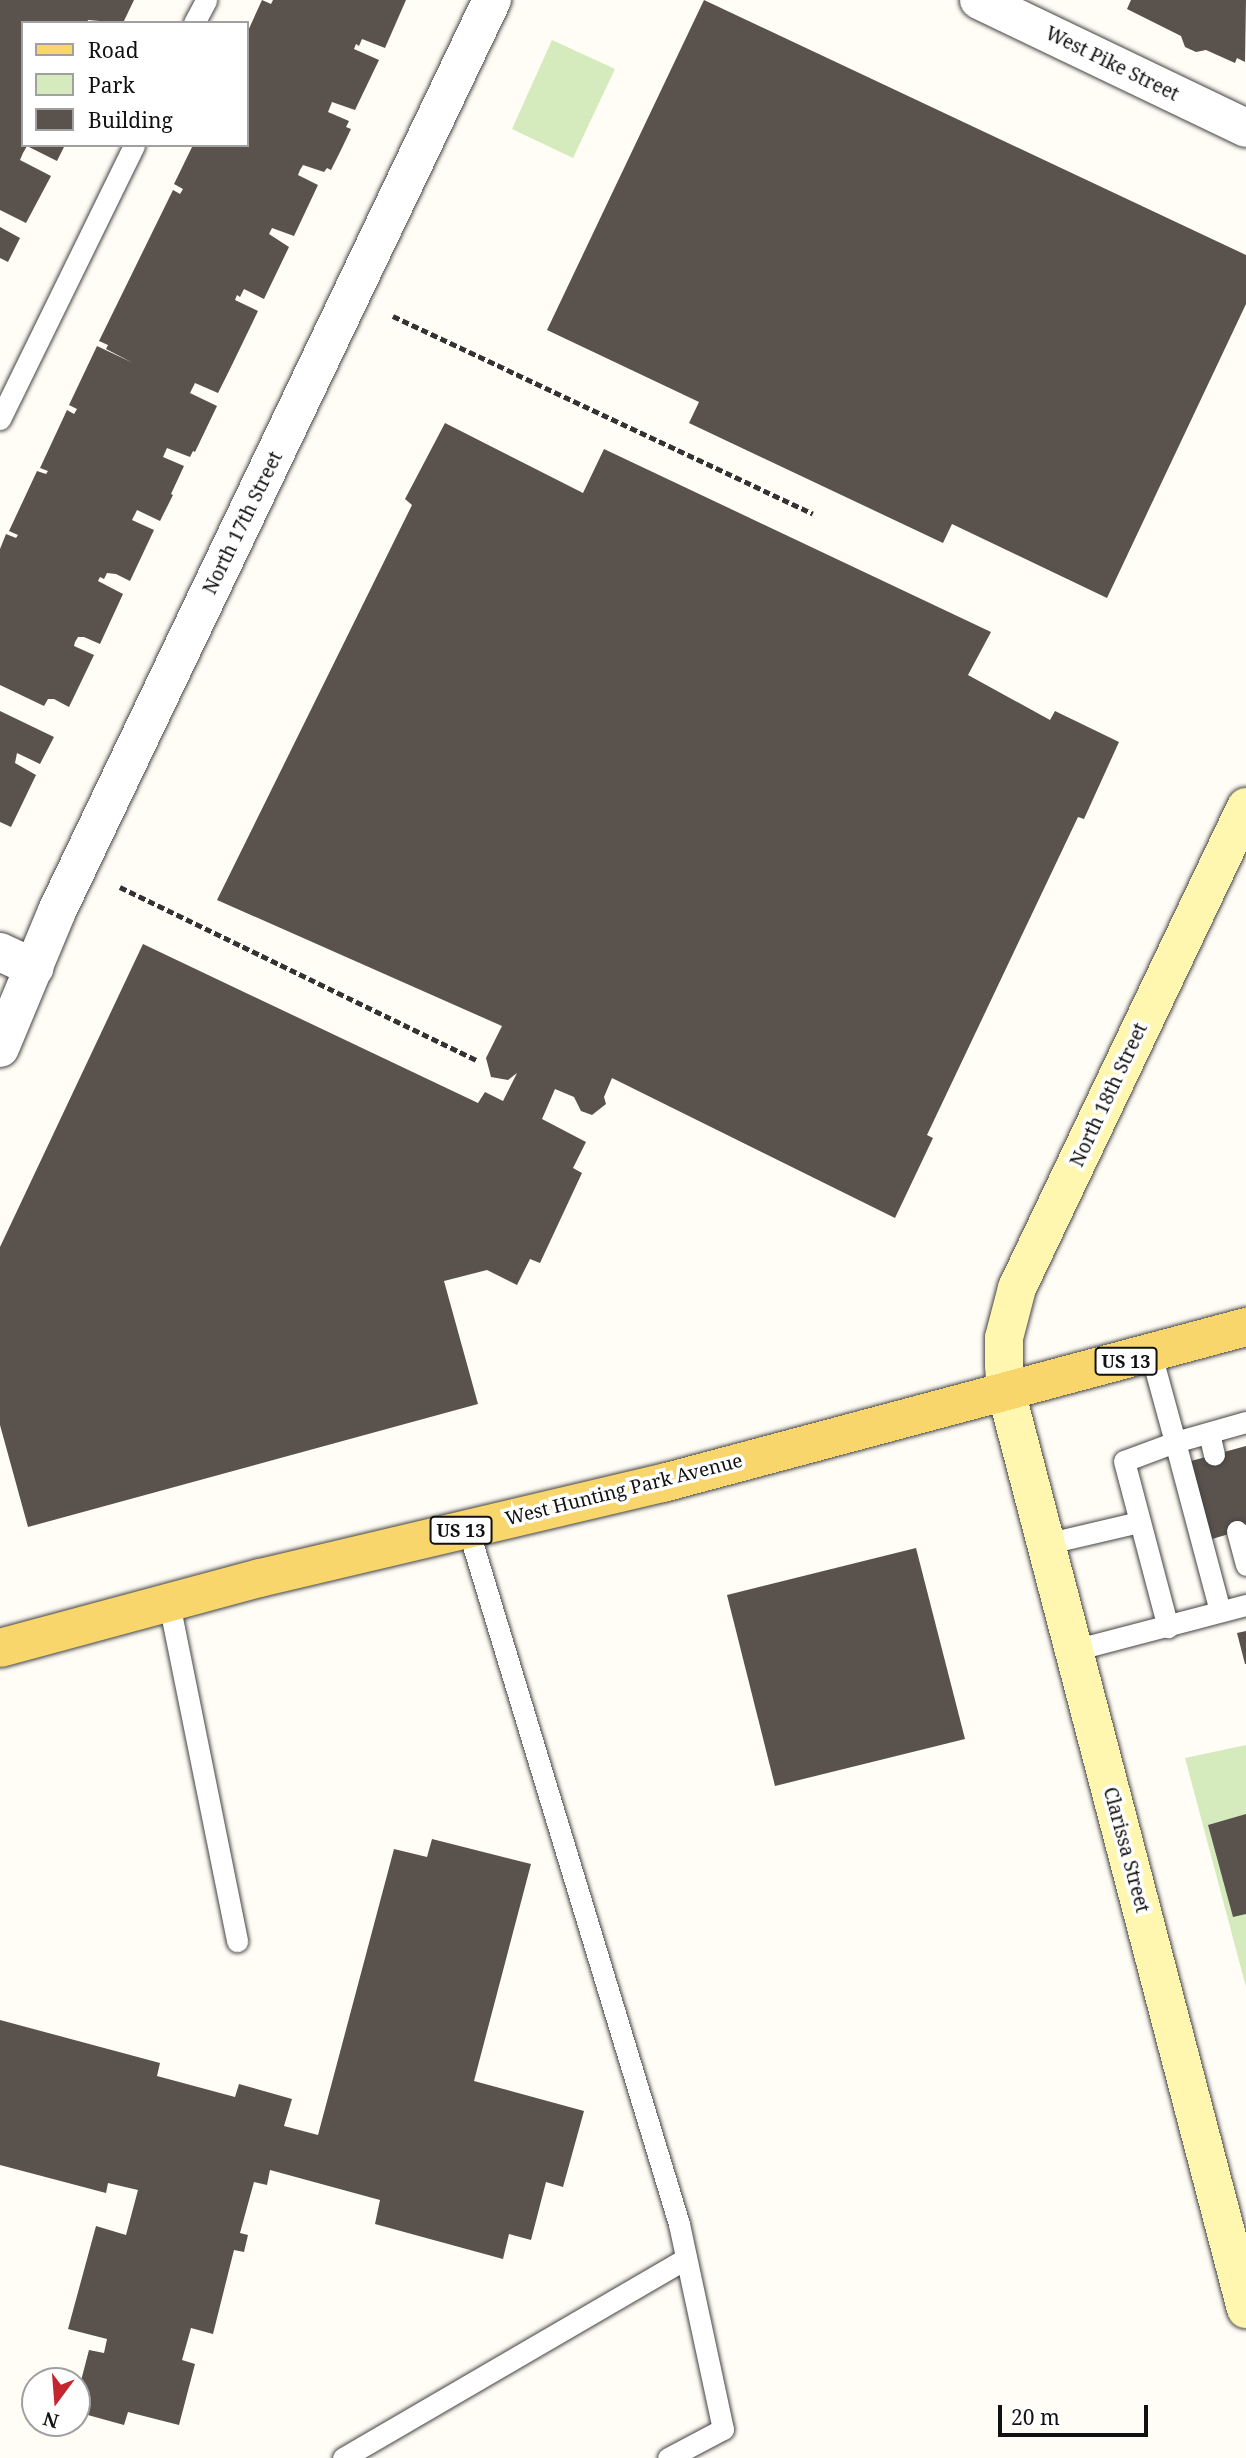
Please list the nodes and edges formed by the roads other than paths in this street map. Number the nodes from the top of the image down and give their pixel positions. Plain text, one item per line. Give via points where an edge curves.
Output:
1 (206, 0) edge
2 (492, 0) edge
3 (979, 0) edge
4 (1040, 13) edge
5 (195, 21) edge
6 (1246, 128) edge
7 (133, 147) edge
8 (0, 419) edge
9 (1246, 807) edge
10 (0, 952) edge
11 (34, 968) junction
12 (0, 1048) edge
13 (1246, 1327) edge
14 (1151, 1354) junction
15 (1006, 1391) junction
16 (1246, 1423) edge
17 (1209, 1433) junction
18 (1175, 1442) junction
19 (1214, 1454) dead end
20 (1139, 1522) junction
21 (468, 1529) junction
22 (1237, 1531) dead end
23 (1045, 1544) junction
24 (1246, 1564) edge
25 (169, 1603) junction
26 (1246, 1605) edge
27 (1220, 1611) junction
28 (1168, 1627) junction
29 (0, 1648) edge
30 (1074, 1650) junction
31 (237, 1941) dead end
32 (686, 2258) junction
33 (1246, 2309) edge
34 (343, 2458) edge
35 (668, 2458) edge

1 - 5 lane
2 - 11 street, North 17th Street
3 - 4 street, West Pike Street
4 - 6 street, West Pike Street
7 - 8 lane
9 - 15 main road, North 18th Street via 1017,1288 1004,1338
10 - 11 street
11 - 12 street, North 17th Street
13 - 14 main road, West Hunting Park Avenue / US 13
14 - 15 main road, West Hunting Park Avenue / US 13
14 - 18 lane
15 - 21 main road, West Hunting Park Avenue / US 13 via 663,1483
15 - 23 main road, Clarissa Street
16 - 17 lane
17 - 18 lane
17 - 19 lane
18 - 20 lane via 1124,1461
18 - 27 lane
20 - 23 lane
20 - 28 lane
21 - 25 main road, West Hunting Park Avenue / US 13
21 - 32 lane
22 - 24 lane
23 - 30 main road, Clarissa Street
25 - 29 main road, West Hunting Park Avenue / US 13
25 - 31 lane
26 - 27 lane
27 - 28 lane
28 - 30 lane
30 - 33 main road, Clarissa Street
32 - 34 lane
32 - 35 lane via 723,2429

